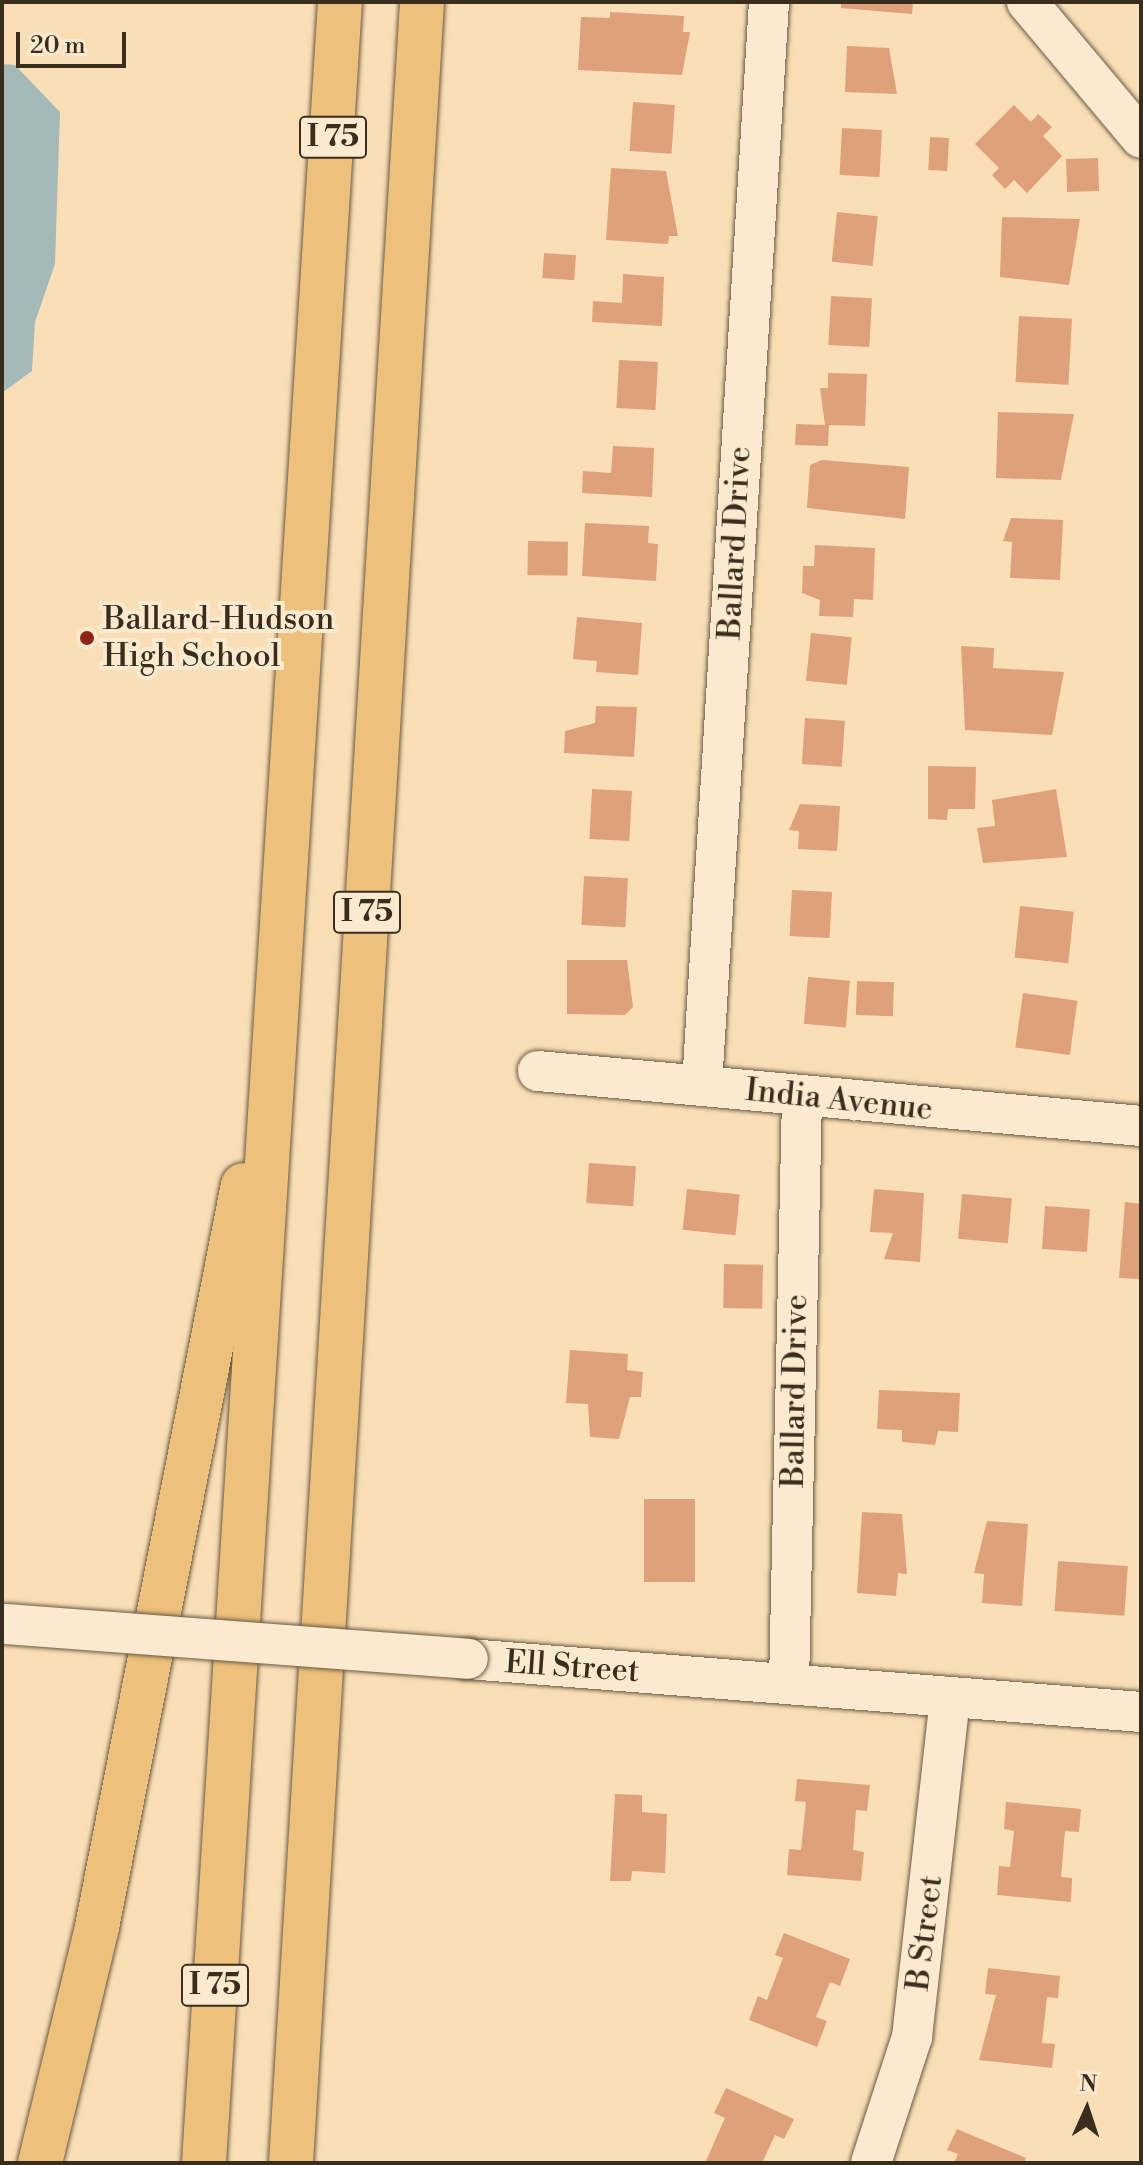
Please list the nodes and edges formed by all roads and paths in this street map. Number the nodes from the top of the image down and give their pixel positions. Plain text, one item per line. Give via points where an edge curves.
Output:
1 (340, 2) edge
2 (422, 2) edge
3 (769, 2) edge
4 (1027, 2) edge
5 (1141, 138) edge
6 (275, 1026) junction
7 (538, 1071) dead end
8 (702, 1085) junction
9 (802, 1099) junction
10 (1141, 1126) edge
11 (4, 1624) edge
12 (789, 1684) junction
13 (950, 1697) junction
14 (1141, 1712) edge
15 (40, 2163) edge
16 (204, 2163) edge
17 (291, 2163) edge
18 (871, 2163) edge

1 - 6 highway, I 75
2 - 17 highway, I 75
3 - 8 street, Ballard Drive
4 - 5 street
6 - 15 highway via 97,1927
6 - 16 highway, I 75
7 - 8 street, India Avenue
8 - 9 street, India Avenue
9 - 10 street, India Avenue
9 - 12 street, Ballard Drive
11 - 12 street, Ell Street, bridge
12 - 13 street, Ell Street
13 - 14 street, Ell Street
13 - 18 street, B Street via 912,2037

